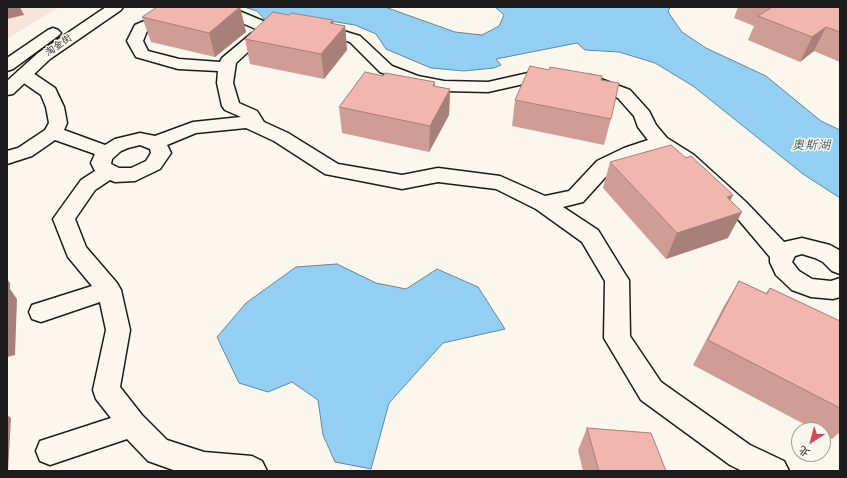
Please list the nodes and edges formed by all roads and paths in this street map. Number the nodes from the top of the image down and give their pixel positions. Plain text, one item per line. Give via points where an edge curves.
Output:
1 (116, 7) edge
2 (72, 20) dead end
3 (267, 32) junction
4 (7, 66) edge
5 (227, 67) junction
6 (24, 75) junction
7 (7, 90) edge
8 (231, 106) junction
9 (257, 126) junction
10 (193, 128) junction
11 (53, 133) junction
12 (660, 142) junction
13 (155, 143) junction
14 (7, 158) edge
15 (108, 162) junction
16 (543, 204) junction
17 (782, 255) junction
18 (840, 265) edge
19 (109, 290) junction
20 (825, 294) edge
21 (41, 312) dead end
22 (132, 424) junction
23 (50, 451) dead end
24 (252, 471) edge
25 (774, 471) edge

1 - 6 street, 淘金街 via 44,56
2 - 4 street, 淘金街
3 - 5 street via 257,36 228,62
3 - 5 street via 263,26 234,14 195,10 174,12 140,28 135,41 142,54 178,64
3 - 12 street via 277,28 318,28 355,39 386,69 414,80 444,86 488,87 528,78 587,79 624,94 643,115 647,127
5 - 8 street via 225,83
6 - 7 street, 淘金街
6 - 11 street via 49,92 58,123
8 - 9 street via 251,115
8 - 10 street via 210,114
9 - 10 street via 248,122
9 - 16 street via 281,137 332,169 402,182 438,175 500,183
10 - 13 street
11 - 14 street via 25,152
11 - 15 street
12 - 16 street via 631,152 604,166 576,197
12 - 17 street via 687,159 708,178 739,207
13 - 15 street via 148,140 131,140 114,147
13 - 15 street via 159,147 158,159 145,170 125,176 115,175
15 - 19 street via 64,219 76,251
16 - 25 street via 590,236 618,280 617,338 651,391 740,455
17 - 18 street via 794,247 812,248 831,256
17 - 20 street via 781,262 791,277 800,284
19 - 21 street
19 - 22 street via 118,330 106,390
22 - 23 street
22 - 24 street via 158,451 204,466

